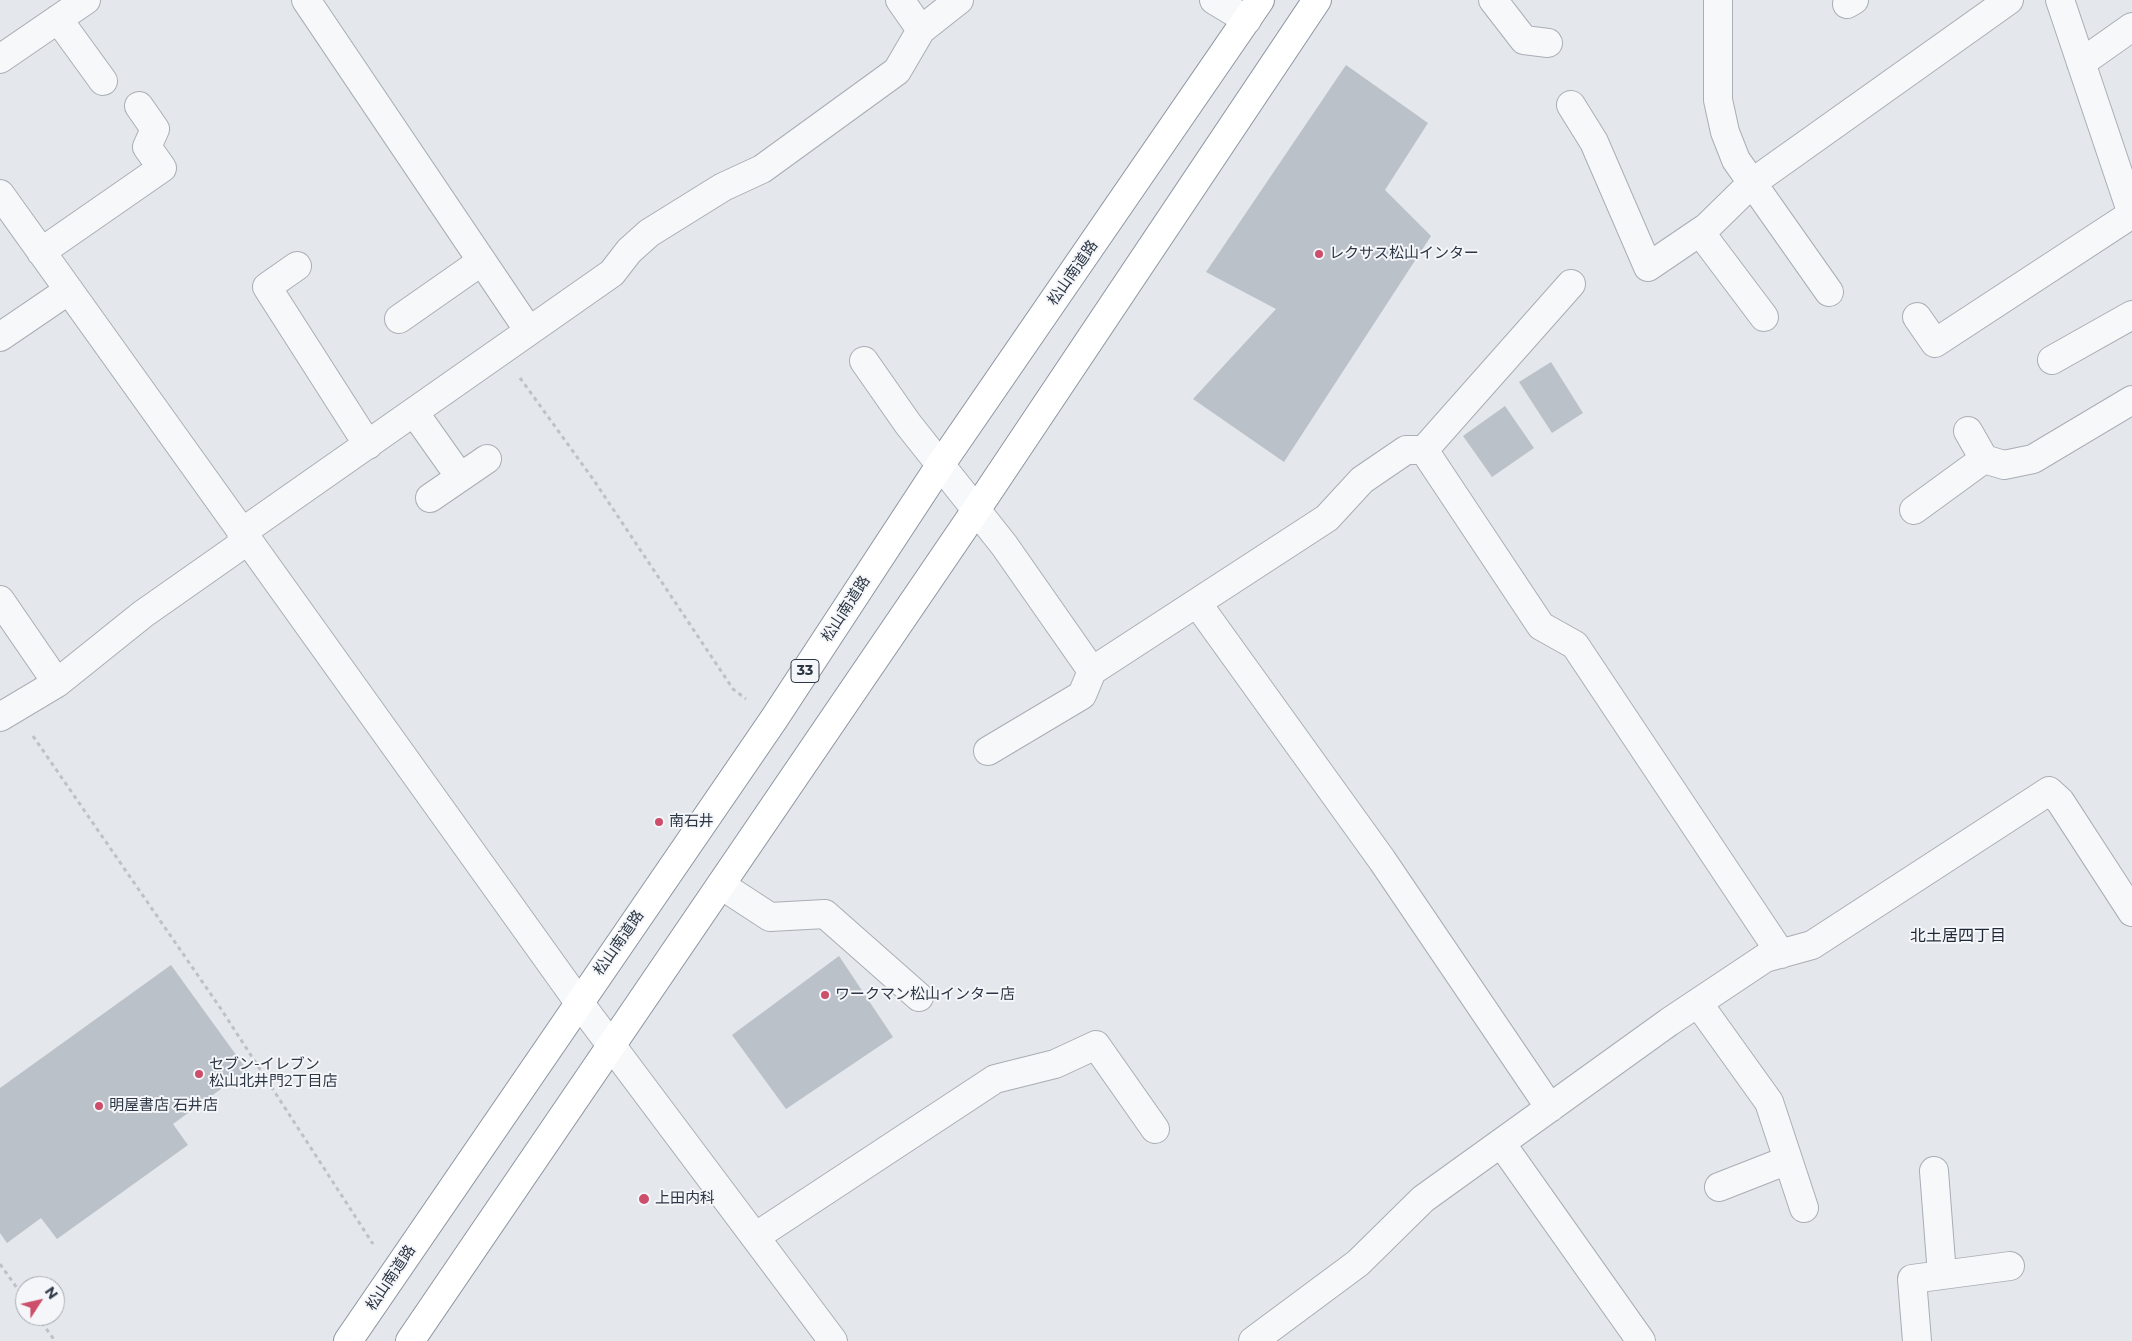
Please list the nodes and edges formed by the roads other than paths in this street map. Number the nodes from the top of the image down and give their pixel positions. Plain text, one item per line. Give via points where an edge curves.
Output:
1 (86, 0) edge
2 (306, 0) edge
3 (900, 0) edge
4 (959, 0) edge
5 (1214, 0) edge
6 (1317, 0) edge
7 (1493, 0) edge
8 (1718, 0) edge
9 (2009, 0) edge
10 (2060, 0) edge
11 (1253, 10) edge
12 (58, 19) junction
13 (2132, 27) edge
14 (921, 30) junction
15 (1548, 43) dead end
16 (0, 59) edge
17 (2081, 62) junction
18 (103, 81) dead end
19 (1571, 105) dead end
20 (139, 106) dead end
21 (2125, 168) edge
22 (1752, 183) junction
23 (0, 194) edge
24 (2132, 214) edge
25 (1700, 232) junction
26 (41, 252) junction
27 (482, 261) junction
28 (297, 266) dead end
29 (1571, 284) dead end
30 (69, 290) junction
31 (1829, 292) dead end
32 (2132, 315) edge
33 (1764, 317) dead end
34 (1917, 317) dead end
35 (399, 319) dead end
36 (529, 331) junction
37 (0, 337) edge
38 (2052, 360) dead end
39 (864, 361) dead end
40 (2132, 400) edge
41 (414, 412) junction
42 (1968, 431) dead end
43 (368, 445) junction
44 (1424, 450) junction
45 (487, 459) dead end
46 (1984, 459) junction
47 (941, 464) junction
48 (460, 477) junction
49 (430, 498) dead end
50 (976, 510) junction
51 (1914, 510) dead end
52 (244, 537) junction
53 (0, 600) edge
54 (1197, 603) junction
55 (1092, 671) junction
56 (57, 683) junction
57 (7, 713) edge
58 (988, 751) dead end
59 (722, 885) junction
60 (2132, 912) edge
61 (1781, 954) junction
62 (919, 997) dead end
63 (578, 1002) junction
64 (1698, 1003) junction
65 (612, 1047) junction
66 (1550, 1108) junction
67 (1155, 1129) dead end
68 (1501, 1143) junction
69 (1788, 1160) junction
70 (1934, 1171) dead end
71 (1719, 1187) dead end
72 (1804, 1208) dead end
73 (755, 1236) junction
74 (2010, 1266) dead end
75 (1942, 1275) junction
76 (348, 1341) edge
77 (410, 1341) edge
78 (833, 1341) edge
79 (1253, 1341) edge
80 (1641, 1341) edge
81 (1917, 1341) edge

1 - 12 street
2 - 27 street
3 - 14 street
4 - 14 street
5 - 11 street
6 - 50 highway
7 - 15 street via 1524,40
8 - 22 street via 1718,100 1736,160
9 - 22 street
10 - 17 street
11 - 47 highway, 松山南道路 / 33
12 - 16 street
12 - 18 street
13 - 17 street
14 - 36 street via 897,71 762,168 723,187 649,233 612,273
17 - 21 street
19 - 25 street via 1594,142 1648,267
20 - 26 street via 155,129 147,147 162,168
21 - 24 street
22 - 25 street
22 - 31 street
23 - 26 street
24 - 34 street via 1935,343
25 - 33 street
26 - 30 street
27 - 35 street
27 - 36 street
28 - 43 street via 267,287
29 - 44 street
30 - 37 street
30 - 52 street
32 - 38 street
36 - 41 street
39 - 47 street
40 - 46 street via 2033,458 2004,464
41 - 43 street
41 - 48 street
42 - 46 street
43 - 52 street
44 - 54 street via 1406,450 1362,480 1327,518
44 - 61 street via 1541,626 1575,645
45 - 48 street
46 - 51 street
47 - 50 street
47 - 63 highway, 松山南道路 / 33 via 774,719
48 - 49 street
50 - 55 street
50 - 59 highway
52 - 56 street
52 - 63 street
53 - 56 street
54 - 55 street
54 - 66 street via 1393,877
55 - 58 street via 1082,695
56 - 57 street
59 - 62 street via 770,917 826,914
59 - 65 highway
60 - 61 street via 2060,801 2049,791 1812,945
61 - 64 street via 1765,958
63 - 65 street
63 - 76 highway, 松山南道路 / 33
64 - 66 street
64 - 69 street via 1769,1102
65 - 73 street
65 - 77 highway
66 - 68 street
67 - 73 street via 1096,1045 1055,1064 995,1079
68 - 79 street via 1423,1199 1358,1263
68 - 80 street
69 - 71 street
69 - 72 street
70 - 75 street
73 - 78 street
74 - 75 street
75 - 81 street via 1912,1279

